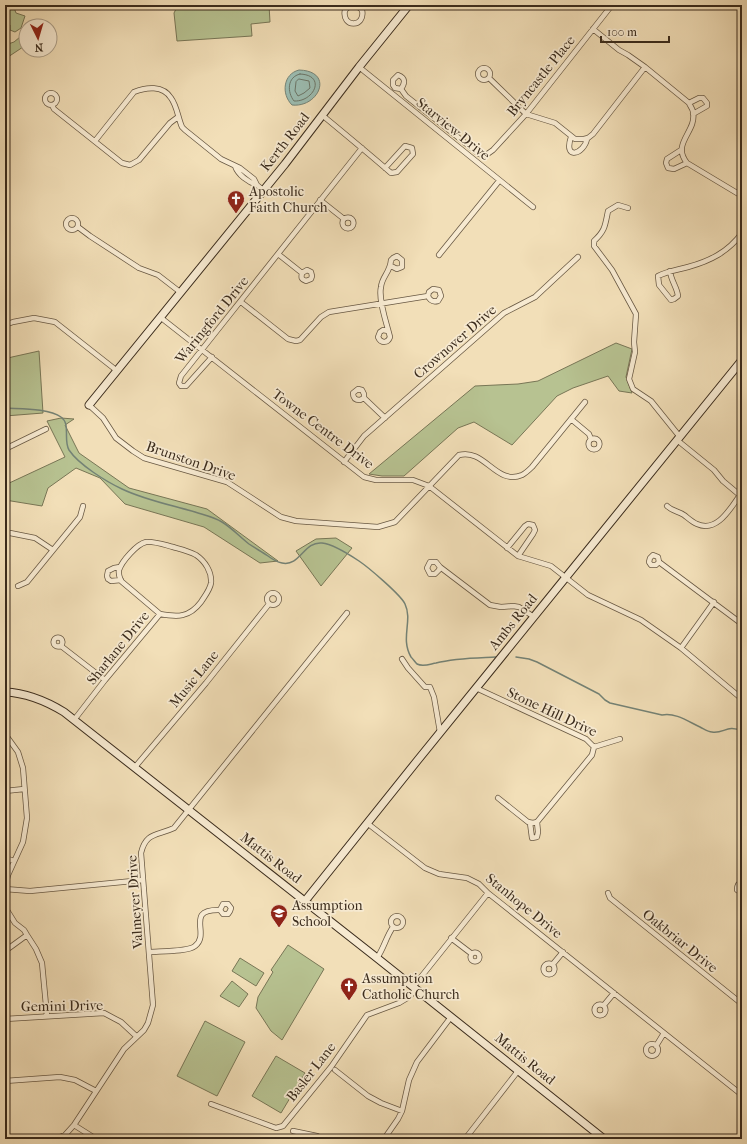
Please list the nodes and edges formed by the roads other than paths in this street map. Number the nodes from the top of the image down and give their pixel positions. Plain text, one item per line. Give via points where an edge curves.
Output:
1 (351, 5) edge
2 (356, 5) edge
3 (409, 5) edge
4 (612, 5) edge
5 (593, 29) junction
6 (359, 67) junction
7 (645, 68) junction
8 (488, 78) dead end
9 (401, 89) dead end
10 (689, 103) junction
11 (52, 105) dead end
12 (526, 114) junction
13 (693, 114) junction
14 (322, 115) junction
15 (178, 117) junction
16 (571, 137) junction
17 (587, 139) junction
18 (95, 141) junction
19 (362, 148) junction
20 (681, 150) junction
21 (687, 163) junction
22 (385, 168) junction
23 (499, 181) junction
24 (263, 190) junction
25 (742, 196) edge
26 (320, 200) junction
27 (533, 207) dead end
28 (628, 208) dead end
29 (344, 219) dead end
30 (78, 227) dead end
31 (742, 233) edge
32 (278, 254) junction
33 (439, 255) dead end
34 (578, 257) dead end
35 (391, 266) dead end
36 (670, 271) junction
37 (302, 273) dead end
38 (180, 292) junction
39 (428, 296) dead end
40 (241, 302) junction
41 (382, 303) junction
42 (160, 317) junction
43 (5, 325) edge
44 (388, 331) dead end
45 (203, 350) junction
46 (212, 357) junction
47 (742, 360) edge
48 (116, 370) junction
49 (364, 398) dead end
50 (585, 402) dead end
51 (89, 405) joint
52 (385, 418) junction
53 (571, 419) junction
54 (46, 429) dead end
55 (678, 438) junction
56 (591, 439) dead end
57 (5, 449) edge
58 (344, 462) junction
59 (429, 486) junction
60 (741, 496) edge
61 (83, 506) dead end
62 (667, 506) dead end
63 (5, 532) edge
64 (507, 548) junction
65 (53, 550) junction
66 (518, 556) junction
67 (659, 562) dead end
68 (120, 567) junction
69 (440, 567) dead end
70 (566, 577) junction
71 (121, 580) junction
72 (18, 586) dead end
73 (714, 602) junction
74 (269, 604) dead end
75 (347, 613) dead end
76 (160, 614) junction
77 (534, 617) junction
78 (742, 624) edge
79 (61, 646) dead end
80 (681, 648) junction
81 (402, 659) dead end
82 (105, 680) junction
83 (476, 688) junction
84 (6, 692) edge
85 (742, 699) edge
86 (5, 711) edge
87 (74, 720) junction
88 (440, 732) junction
89 (5, 734) edge
90 (620, 739) dead end
91 (594, 746) junction
92 (135, 767) junction
93 (24, 789) junction
94 (5, 791) edge
95 (498, 798) dead end
96 (188, 809) junction
97 (367, 823) junction
98 (5, 858) edge
99 (14, 861) junction
100 (143, 880) junction
101 (742, 882) edge
102 (5, 888) edge
103 (488, 892) junction
104 (608, 893) dead end
105 (742, 893) edge
106 (305, 901) junction
107 (5, 907) edge
108 (220, 910) dead end
109 (393, 927) dead end
110 (27, 935) junction
111 (451, 938) junction
112 (5, 951) edge
113 (149, 952) junction
114 (563, 952) junction
115 (472, 954) dead end
116 (377, 958) junction
117 (553, 964) dead end
118 (415, 988) junction
119 (614, 993) junction
120 (742, 1004) edge
121 (604, 1005) dead end
122 (47, 1016) junction
123 (451, 1017) junction
124 (5, 1019) edge
125 (664, 1033) junction
126 (136, 1036) junction
127 (656, 1046) dead end
128 (335, 1070) dead end
129 (518, 1070) junction
130 (5, 1081) edge
131 (96, 1091) junction
132 (742, 1095) edge
133 (210, 1104) dead end
134 (402, 1111) junction
135 (74, 1125) junction
136 (293, 1131) dead end
137 (5, 1137) edge
138 (93, 1137) dead end
139 (10, 1139) edge
140 (55, 1139) edge
141 (323, 1139) edge
142 (384, 1139) edge
143 (465, 1139) edge
144 (604, 1139) edge

1 - 2 street via 345,10 344,16 348,22 354,24 363,16 362,10
3 - 6 street, Kerth Road
4 - 5 street, Bryncastle Place
5 - 7 street
5 - 12 street, Bryncastle Place
6 - 14 street, Kerth Road
6 - 23 street, Starview Drive
7 - 10 street
7 - 17 street
8 - 12 street
9 - 12 street, Bryncastle Place via 406,96 482,155 493,150
10 - 13 street
10 - 13 street via 703,98 707,103 707,106
11 - 18 street
12 - 16 street via 555,124
13 - 20 street via 693,121
14 - 19 street
14 - 24 street, Kerth Road
15 - 18 street via 139,160 130,165 122,164
15 - 18 street via 171,96 158,89 143,88 134,92
15 - 24 street via 185,130
16 - 17 street
16 - 17 street via 568,146 576,153
19 - 22 street
19 - 26 street, Waringford Drive
20 - 21 street
20 - 21 street via 667,159 668,168 674,169
21 - 25 street
22 - 22 street via 391,173 397,172 413,154 412,148 405,146
23 - 27 street, Starview Drive
23 - 33 street
24 - 38 street, Kerth Road
26 - 29 street
26 - 32 street, Waringford Drive
28 - 55 street via 618,205 608,211 605,227 594,241 594,246 612,270 636,314 635,352 629,379 633,389 651,401
30 - 38 street via 139,268 158,275
31 - 36 street via 720,254 698,264
32 - 37 street
32 - 40 street, Waringford Drive
34 - 52 street, Crownover Drive via 535,297 504,313
35 - 41 street via 380,288
36 - 36 street via 658,276 658,282 671,300 678,296
38 - 42 street, Kerth Road
39 - 41 street
40 - 41 street via 288,339 296,341 300,340 321,316 329,312
40 - 45 street, Waringford Drive
41 - 44 street
42 - 45 street, Towne Centre Drive
42 - 48 street, Kerth Road
43 - 48 street via 34,318 55,322
45 - 46 street, Towne Centre Drive
45 - 46 street, Waringford Drive via 181,376 181,386 186,386
46 - 58 street, Towne Centre Drive
47 - 55 street, Ambs Road
48 - 51 street, Kerth Road
49 - 52 street
50 - 53 street, Brunston Drive
51 - 59 street, Brunston Drive via 103,418 116,438 144,458 227,482 274,514 296,522 378,527 387,525 395,522
52 - 58 street, Crownover Drive via 364,436
53 - 56 street via 589,434
53 - 59 street, Brunston Drive via 532,467 522,475 510,478 495,471 482,460 464,454 459,455
54 - 57 street
55 - 60 street
55 - 70 street, Ambs Road
58 - 59 street, Towne Centre Drive via 364,477 376,480 413,480
59 - 64 street, Towne Centre Drive
60 - 62 street via 714,525 699,525
61 - 65 street via 80,517
63 - 65 street via 34,538
64 - 66 street, Towne Centre Drive
64 - 66 street via 525,526 533,525 535,530
65 - 72 street via 27,582
66 - 70 street, Towne Centre Drive via 551,566
67 - 73 street
68 - 71 street
68 - 71 street via 108,571 107,576 111,581
68 - 76 street, Sharlane Drive via 139,544 148,542 188,552 205,562 211,584 197,607 177,617
69 - 77 street via 490,604 519,607
70 - 77 street, Ambs Road
70 - 80 street, Towne Centre Drive via 588,594 641,620
71 - 76 street
73 - 78 street
73 - 80 street
74 - 92 street, Music Lane
75 - 96 street, Valmeyer Drive
76 - 82 street, Sharlane Drive
77 - 83 street, Ambs Road
79 - 82 street
80 - 85 street, Towne Centre Drive
81 - 88 street via 425,687 430,687
82 - 87 street, Sharlane Drive
83 - 88 street, Ambs Road
83 - 91 street, Stone Hill Drive via 586,739
84 - 86 street
84 - 87 street, Mattis Road via 44,701
87 - 92 street, Mattis Road
88 - 97 street, Ambs Road
89 - 93 street via 18,752 23,768
90 - 91 street, Stone Hill Drive
91 - 95 street via 592,755 533,823
92 - 96 street, Mattis Road
93 - 94 street
93 - 99 street via 27,818 23,842
96 - 100 street, Valmeyer Drive via 174,828 149,838 143,844
96 - 106 street, Mattis Road
97 - 103 street, Stanhope Drive via 425,868 439,874 467,878
97 - 106 street, Ambs Road
98 - 99 street
99 - 102 street
100 - 102 street via 30,891
100 - 113 street, Valmeyer Drive
101 - 105 street via 737,886 737,890
103 - 111 street, Basler Lane
103 - 114 street, Stanhope Drive
104 - 120 street, Oakbriar Drive via 610,898
106 - 116 street, Mattis Road
107 - 110 street via 15,923
108 - 113 street via 209,910 199,919 200,940 196,946 189,949
109 - 116 street
110 - 112 street
110 - 122 street via 42,963
111 - 115 street
111 - 118 street, Basler Lane
113 - 126 street, Valmeyer Drive via 153,1006 148,1023
114 - 117 street, Stanhope Drive
114 - 119 street, Stanhope Drive
116 - 118 street, Mattis Road
118 - 123 street, Mattis Road
118 - 133 street, Basler Lane via 410,997 399,1003 367,1014 330,1067 283,1126 276,1128
119 - 121 street
119 - 125 street, Stanhope Drive
122 - 124 street, Gemini Drive
122 - 126 street, Gemini Drive via 104,1013 121,1022
123 - 129 street, Mattis Road
123 - 134 street via 417,1062 409,1080
125 - 127 street
125 - 132 street, Stanhope Drive
126 - 131 street, Valmeyer Drive via 124,1049
128 - 134 street via 368,1096
129 - 143 street
129 - 144 street, Mattis Road
130 - 131 street via 60,1077 76,1080
131 - 135 street, Valmeyer Drive
134 - 142 street
135 - 138 street
135 - 140 street, Valmeyer Drive via 65,1135
136 - 141 street
137 - 139 street

